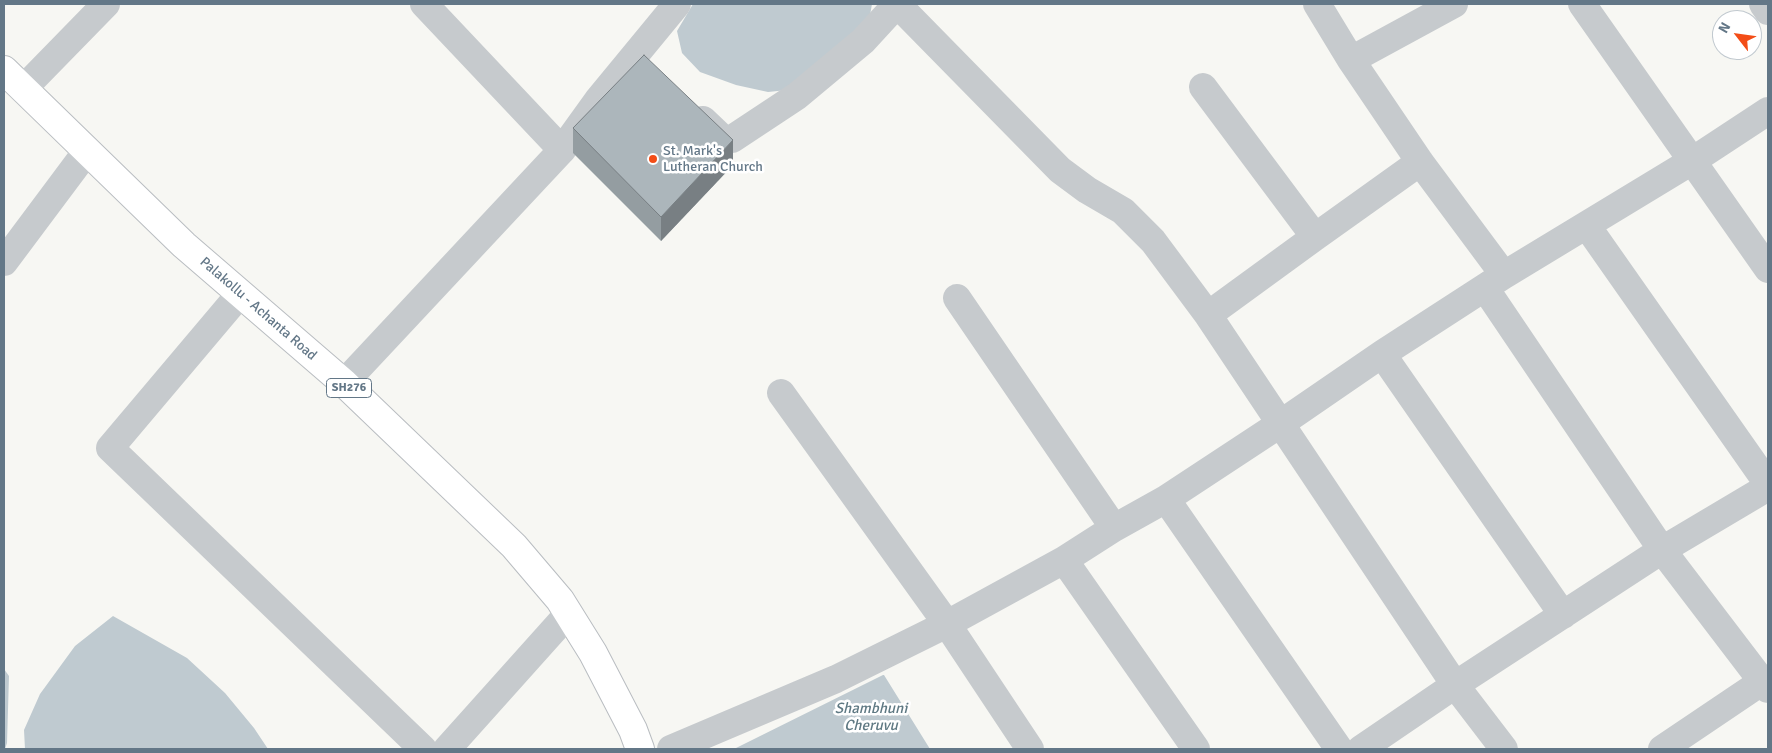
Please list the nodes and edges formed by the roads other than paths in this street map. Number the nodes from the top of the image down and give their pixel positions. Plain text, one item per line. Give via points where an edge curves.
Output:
1 (106, 4) edge
2 (424, 4) edge
3 (677, 4) edge
4 (897, 4) edge
5 (1317, 4) edge
6 (1454, 4) edge
7 (1582, 4) edge
8 (1763, 4) edge
9 (1768, 11) edge
10 (637, 53) junction
11 (1351, 60) junction
12 (4, 70) edge
13 (657, 74) edge
14 (1202, 87) dead end
15 (23, 89) junction
16 (684, 101) edge
17 (1768, 111) edge
18 (562, 150) junction
19 (87, 152) junction
20 (1692, 161) junction
21 (1420, 162) junction
22 (1587, 226) junction
23 (1315, 237) junction
24 (4, 262) edge
25 (1768, 269) edge
26 (1494, 282) junction
27 (240, 294) junction
28 (957, 298) dead end
29 (1208, 315) junction
30 (1382, 354) junction
31 (344, 384) junction
32 (781, 393) dead end
33 (1280, 424) junction
34 (1768, 486) edge
35 (1166, 498) junction
36 (1114, 528) junction
37 (1662, 550) junction
38 (1064, 560) junction
39 (568, 614) junction
40 (1563, 615) junction
41 (948, 624) junction
42 (1455, 685) junction
43 (1766, 685) edge
44 (423, 749) edge
45 (447, 749) edge
46 (640, 749) edge
47 (671, 749) edge
48 (1030, 749) edge
49 (1196, 749) edge
50 (1340, 749) edge
51 (1361, 749) edge
52 (1504, 749) edge
53 (1662, 749) edge

1 - 15 street
2 - 18 street
3 - 10 street
4 - 16 street via 863,41 797,96 732,139 724,140 718,136
4 - 29 street via 1060,170 1123,211 1153,241
5 - 11 street
6 - 11 street
7 - 20 street
8 - 9 street
10 - 13 street
10 - 18 street
11 - 21 street
12 - 15 main road, Palakollu - Achanta Road / SH276
14 - 23 street
15 - 19 main road, Palakollu - Achanta Road / SH276
17 - 20 street
18 - 31 street
19 - 24 street
19 - 27 main road, Palakollu - Achanta Road / SH276
20 - 22 street
20 - 25 street
21 - 23 street
21 - 26 street
22 - 26 street
22 - 34 street
23 - 29 street
26 - 30 street
26 - 37 street
27 - 31 main road, Palakollu - Achanta Road / SH276
27 - 44 street via 110,448
28 - 36 street
29 - 33 street
30 - 33 street
30 - 40 street
31 - 39 main road, Palakollu - Achanta Road / SH276 via 514,546
32 - 41 street
33 - 35 street
33 - 42 street
34 - 37 street
35 - 36 street
35 - 50 street
36 - 38 street
37 - 40 street
37 - 43 street
38 - 41 street
38 - 49 street
39 - 45 street
39 - 46 main road, Palakollu - Achanta Road / SH276 via 593,653
40 - 42 street
41 - 47 street via 836,679
41 - 48 street
42 - 51 street
42 - 52 street
43 - 53 street

